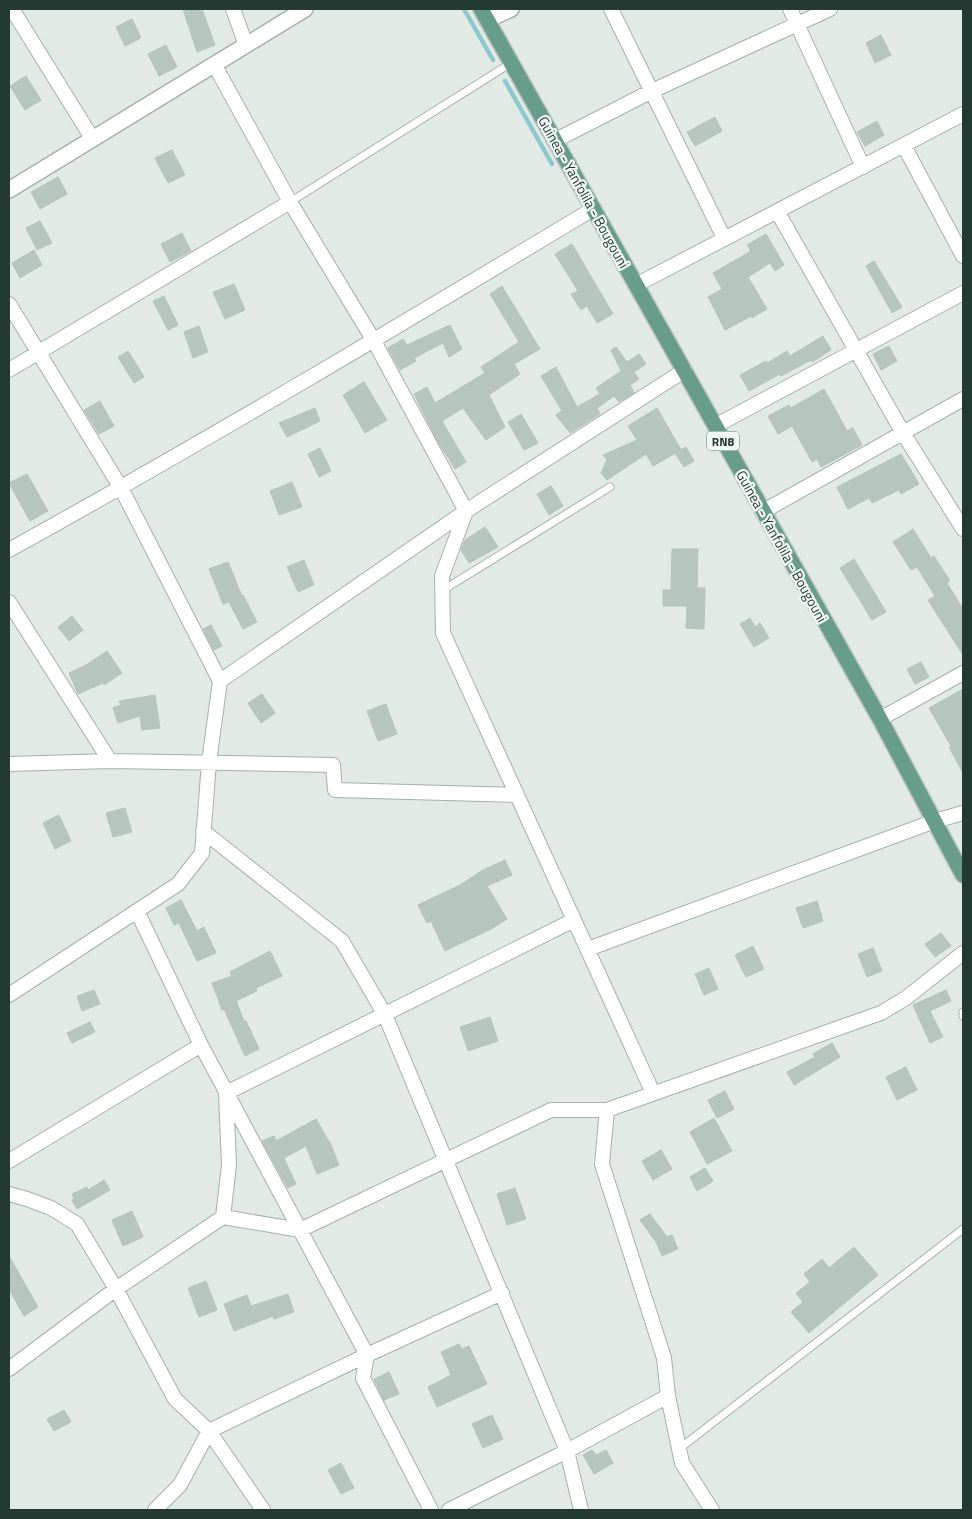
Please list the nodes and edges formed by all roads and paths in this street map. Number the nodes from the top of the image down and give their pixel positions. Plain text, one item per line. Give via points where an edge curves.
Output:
1 (12, 9) edge
2 (233, 9) edge
3 (305, 9) edge
4 (512, 9) edge
5 (611, 9) edge
6 (790, 9) edge
7 (830, 9) edge
8 (484, 14) edge
9 (797, 24) junction
10 (246, 45) junction
11 (511, 63) junction
12 (214, 64) junction
13 (652, 91) junction
14 (963, 114) edge
15 (92, 138) junction
16 (554, 141) junction
17 (904, 146) junction
18 (863, 167) junction
19 (9, 190) edge
20 (290, 202) junction
21 (593, 208) junction
22 (777, 211) junction
23 (724, 238) junction
24 (963, 256) edge
25 (636, 285) junction
26 (963, 293) edge
27 (9, 304) edge
28 (374, 341) junction
29 (855, 350) junction
30 (38, 352) junction
31 (9, 370) edge
32 (685, 370) junction
33 (963, 399) edge
34 (715, 426) junction
35 (903, 432) junction
36 (610, 487) dead end
37 (121, 488) junction
38 (466, 511) junction
39 (762, 512) junction
40 (963, 529) edge
41 (9, 550) edge
42 (443, 590) junction
43 (9, 602) edge
44 (963, 673) edge
45 (220, 681) junction
46 (880, 719) junction
47 (110, 761) junction
48 (208, 762) junction
49 (9, 764) edge
50 (517, 795) junction
51 (963, 813) edge
52 (935, 821) junction
53 (204, 831) junction
54 (963, 874) edge
55 (137, 911) junction
56 (574, 920) junction
57 (588, 949) junction
58 (963, 953) edge
59 (9, 994) edge
60 (385, 1014) junction
61 (201, 1046) junction
62 (226, 1093) junction
63 (653, 1093) junction
64 (607, 1110) junction
65 (446, 1160) junction
66 (9, 1161) edge
67 (9, 1194) edge
68 (223, 1217) junction
69 (963, 1229) edge
70 (300, 1230) junction
71 (116, 1289) junction
72 (502, 1294) junction
73 (367, 1355) junction
74 (9, 1369) edge
75 (668, 1396) junction
76 (209, 1431) junction
77 (678, 1449) junction
78 (567, 1451) junction
79 (155, 1510) edge
80 (263, 1510) edge
81 (431, 1510) edge
82 (449, 1510) edge
83 (582, 1510) edge
84 (712, 1510) edge

1 - 15 street
2 - 10 street
3 - 10 street
4 - 8 street
5 - 13 street
6 - 9 street
7 - 9 street
8 - 11 main road, Guinea - Yanfolila - Bougouni / RN8
9 - 13 street
9 - 18 street
10 - 12 street
11 - 16 main road, Guinea - Yanfolila - Bougouni / RN8
11 - 20 lane
12 - 15 street
12 - 20 street
13 - 16 street
13 - 23 street
14 - 17 street
15 - 19 street
16 - 21 main road, Guinea - Yanfolila - Bougouni / RN8
17 - 18 street
17 - 24 street
18 - 22 street
20 - 28 street
20 - 30 street
21 - 25 main road, Guinea - Yanfolila - Bougouni / RN8
21 - 28 street
22 - 23 street
22 - 29 street
23 - 25 street
25 - 32 main road, Guinea - Yanfolila - Bougouni / RN8
26 - 29 street
27 - 30 street
28 - 37 street
28 - 38 street
29 - 34 street
29 - 35 street
30 - 31 street
30 - 37 street
32 - 34 main road, Guinea - Yanfolila - Bougouni / RN8
32 - 38 street
33 - 35 street
34 - 39 main road, Guinea - Yanfolila - Bougouni / RN8
35 - 39 street
35 - 40 street
36 - 42 lane
37 - 41 street
37 - 45 street
38 - 42 street via 442,576
38 - 45 street
39 - 46 main road, Guinea - Yanfolila - Bougouni / RN8
42 - 50 street via 443,633
43 - 47 street
44 - 46 street
45 - 48 street
46 - 52 main road, Guinea - Yanfolila - Bougouni / RN8
47 - 48 street
47 - 49 street
48 - 50 street via 333,765 335,790
48 - 53 street
50 - 56 street
51 - 52 street
52 - 54 main road, Guinea - Yanfolila - Bougouni / RN8
52 - 57 street
53 - 55 street via 202,852 178,884
53 - 60 street via 342,941
55 - 59 street
55 - 61 street
56 - 57 street
56 - 60 street
57 - 63 street
58 - 63 street via 906,998 881,1013
60 - 62 street
60 - 65 street
61 - 62 street
61 - 66 street
62 - 68 street via 229,1165
62 - 70 street
63 - 64 street
64 - 65 street via 551,1110
64 - 75 street via 602,1164 664,1358
65 - 70 street
65 - 72 street
67 - 71 street via 51,1208 77,1224
68 - 70 street
68 - 71 street
69 - 77 lane
70 - 73 street
71 - 74 street
71 - 76 street via 175,1399
72 - 73 street
72 - 78 street
73 - 76 street
73 - 81 street via 363,1378
75 - 77 street
75 - 78 street
76 - 79 street via 180,1486
76 - 80 street
77 - 84 street via 682,1463
78 - 82 street
78 - 83 street

